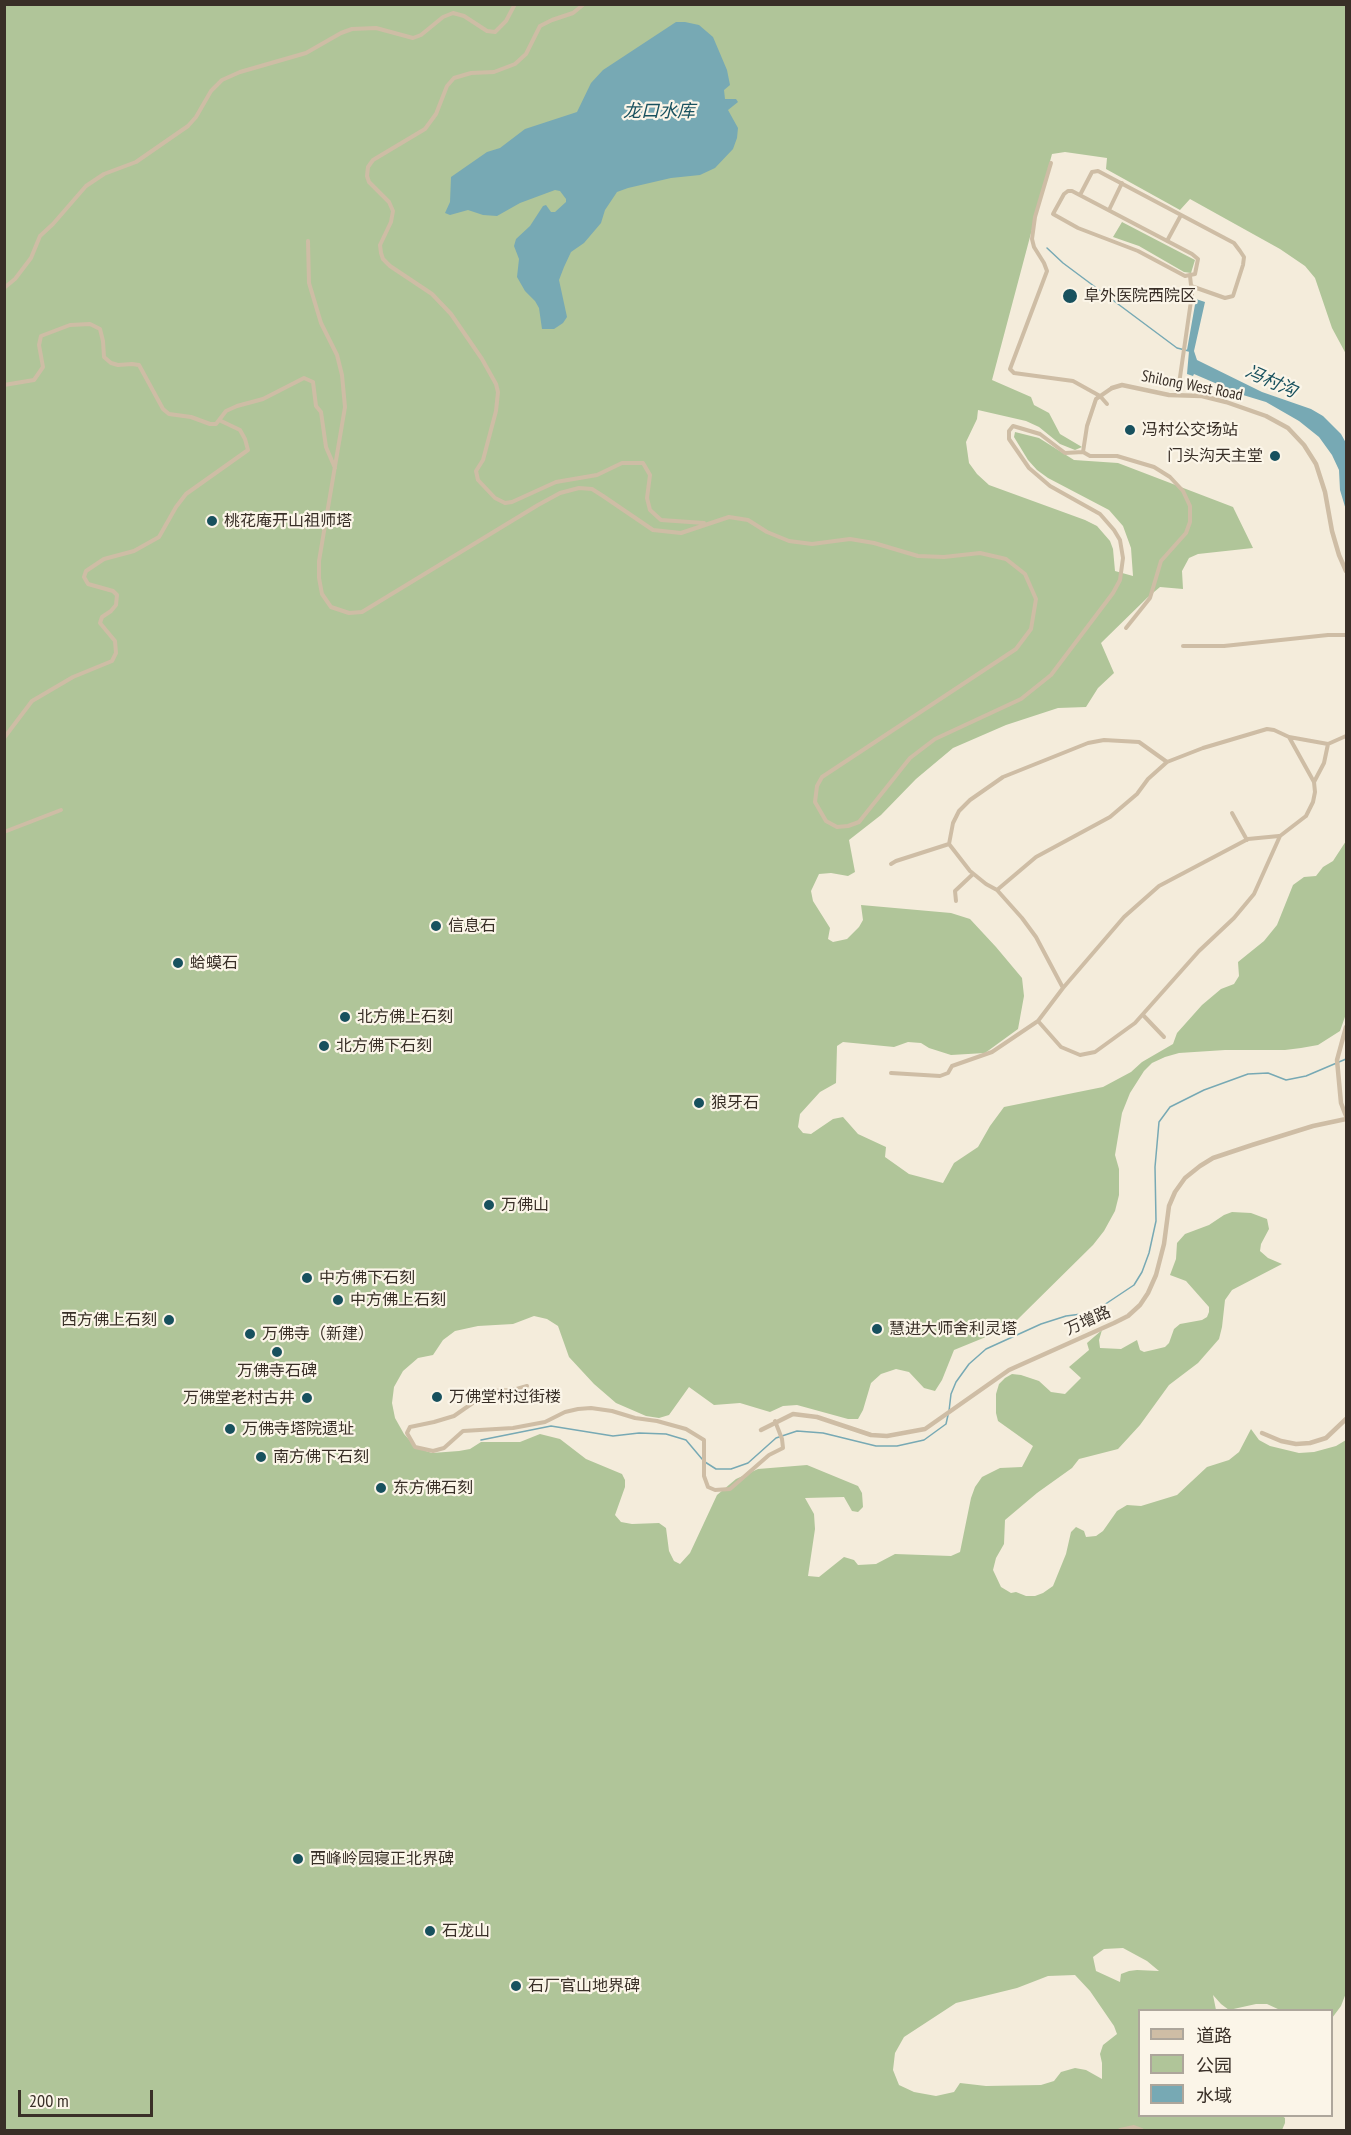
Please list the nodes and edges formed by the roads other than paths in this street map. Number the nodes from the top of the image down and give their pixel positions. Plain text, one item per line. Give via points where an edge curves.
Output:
1 (515, 4) edge
2 (584, 4) edge
3 (1051, 163) dead end
4 (1122, 183) junction
5 (1080, 195) junction
6 (1109, 210) junction
7 (1180, 215) junction
8 (308, 241) dead end
9 (1167, 241) junction
10 (1190, 276) junction
11 (1191, 286) junction
12 (4, 288) edge
13 (4, 385) edge
14 (1112, 388) joint
15 (1179, 395) junction
16 (1100, 396) junction
17 (1107, 404) dead end
18 (219, 420) junction
19 (1083, 452) junction
20 (335, 469) junction
21 (708, 524) junction
22 (1347, 571) edge
23 (1126, 628) dead end
24 (1347, 634) edge
25 (1183, 646) dead end
26 (1347, 736) edge
27 (1289, 737) junction
28 (4, 738) edge
29 (1328, 744) junction
30 (1167, 762) junction
31 (1314, 782) junction
32 (61, 810) dead end
33 (1232, 813) dead end
34 (4, 832) edge
35 (1280, 836) junction
36 (1247, 840) junction
37 (949, 844) junction
38 (891, 864) dead end
39 (973, 873) junction
40 (997, 890) junction
41 (956, 901) dead end
42 (1063, 988) junction
43 (1143, 1015) junction
44 (1038, 1022) junction
45 (1347, 1028) edge
46 (1164, 1037) dead end
47 (1347, 1044) edge
48 (1341, 1047) junction
49 (891, 1073) dead end
50 (1347, 1117) edge
51 (527, 1386) dead end
52 (1347, 1419) edge
53 (775, 1421) junction
54 (761, 1430) dead end
55 (1262, 1432) dead end
56 (1120, 2130) edge
57 (1142, 2130) edge

1 - 12 street via 495,32 453,13 413,38 376,28 352,29 306,53 222,81 188,126 136,162 104,174 86,186 40,236 31,258
2 - 21 street via 573,13 540,26 526,54 515,64 494,72 454,78 425,129 373,160 368,167 369,182 389,202 393,212 380,245 381,253 390,266 432,294 451,314 496,384 496,411 477,471 478,480 495,498 512,502 556,482 597,475 622,463 644,463 651,475 646,498 650,510 661,520
3 - 16 street via 1032,239 1047,271 1010,369 1014,373 1073,381
4 - 5 street via 1098,171 1092,172
4 - 6 street
4 - 7 street
5 - 6 street
5 - 10 street via 1068,191 1053,214
6 - 9 street
7 - 9 street
7 - 11 street via 1234,243 1244,257 1233,296 1225,298
8 - 20 street via 309,283 342,375 345,407
9 - 10 street via 1198,259 1195,274
10 - 11 street
11 - 15 street
13 - 18 street via 34,380 43,367 41,336 70,325 90,324 100,329 104,357 118,366 139,366 169,414 210,424
14 - 15 street, Shilong West Road via 1122,385
14 - 16 street
15 - 22 street, Shilong West Road via 1202,396 1251,410 1277,421 1296,436 1311,455 1320,476 1332,531
16 - 17 street
16 - 19 street via 1087,426
18 - 20 street via 226,411 263,399 304,378 313,382 326,447
18 - 28 street via 240,430 248,450 186,494 159,537 134,551 104,559 86,571 88,584 117,595 116,604 100,623 115,641 112,661 73,677 32,701
19 - 21 street via 1065,453 1040,434 1012,426 1009,431 1029,468 1050,486 1100,514 1114,530 1122,545 1123,558 1120,580 1113,593 1051,675 1021,699 935,739 910,758 859,822 848,826 837,827 819,812 815,802 822,777 1016,649 1031,629 1036,599 1025,574 1006,559 980,553 918,556 850,539 812,544 789,541 748,520 729,518
19 - 23 street via 1090,456 1117,456 1154,467 1183,491 1190,506 1191,522 1186,533 1161,561 1150,598
20 - 21 street via 319,578 322,594 331,607 346,612 362,612 538,505 579,488 592,489 653,530 681,533
24 - 25 street
26 - 29 street
27 - 29 street
27 - 30 street via 1262,729
27 - 31 street
29 - 31 street
30 - 37 street via 1139,742 1088,743 986,787 959,811
30 - 40 street via 1110,818 1036,857
31 - 35 street via 1316,792 1306,816
32 - 34 street
33 - 36 street
35 - 36 street
35 - 43 street via 1254,894
36 - 42 street via 1174,877 1142,899
37 - 38 street
37 - 39 street
39 - 40 street
39 - 41 street via 955,891
40 - 42 street via 1036,937
42 - 44 street
43 - 44 street via 1108,1044 1087,1055 1061,1047
43 - 46 street
44 - 49 street via 992,1052 952,1066 948,1073
45 - 48 street
47 - 48 street
48 - 50 street via 1338,1073 1341,1103
50 - 53 street, 万增路 via 1252,1145 1200,1166 1175,1191 1156,1275 1140,1305 1114,1323 1009,1370 925,1429 887,1436 871,1435 817,1417 793,1414
51 - 53 street via 490,1391 454,1416 410,1427 407,1433 416,1447 433,1451 452,1442 463,1431 513,1428 591,1408 612,1411 686,1430 704,1440 704,1476 708,1487 715,1490 730,1489 783,1448
52 - 55 street via 1326,1438 1310,1443 1288,1442
53 - 54 street, 万增路
56 - 57 street

